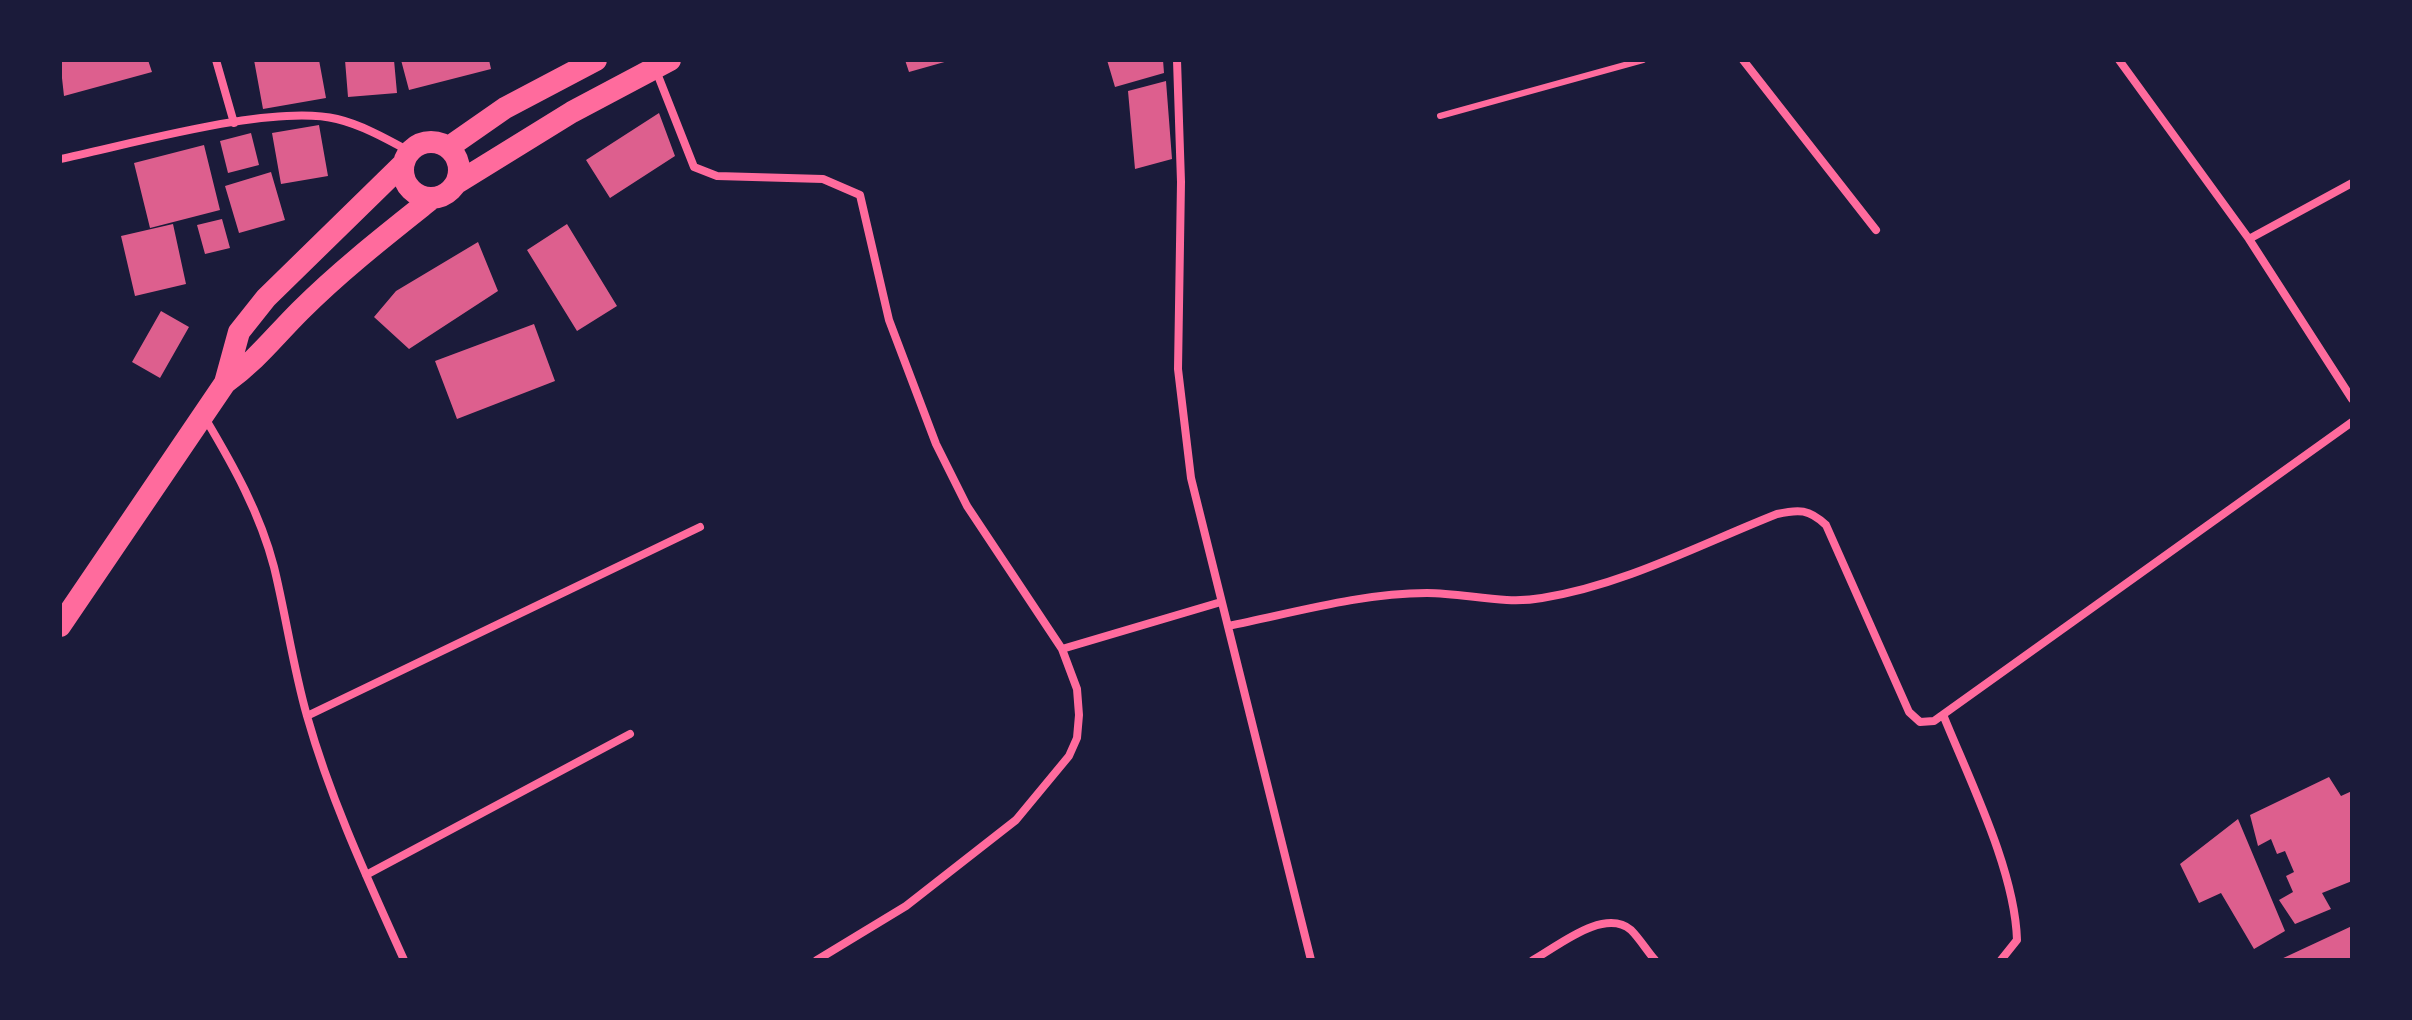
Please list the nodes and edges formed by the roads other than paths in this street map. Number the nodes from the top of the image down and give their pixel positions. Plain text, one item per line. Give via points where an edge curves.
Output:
1 (216, 60) edge
2 (596, 60) edge
3 (1177, 60) edge
4 (1643, 60) edge
5 (1743, 60) edge
6 (2119, 60) edge
7 (663, 63) edge
8 (1440, 116) dead end
9 (234, 123) junction
10 (449, 147) junction
11 (406, 158) junction
12 (60, 159) edge
13 (457, 183) junction
14 (2352, 183) edge
15 (430, 200) junction
16 (1876, 230) dead end
17 (2249, 239) junction
18 (225, 383) junction
19 (2352, 399) edge
20 (202, 414) junction
21 (2352, 422) edge
22 (700, 527) dead end
23 (1221, 602) junction
24 (60, 626) edge
25 (1228, 626) junction
26 (1062, 649) junction
27 (307, 716) junction
28 (1944, 717) junction
29 (630, 734) dead end
30 (366, 875) junction
31 (404, 960) edge
32 (817, 960) edge
33 (1311, 960) edge
34 (1533, 960) edge
35 (1655, 960) edge
36 (2001, 960) edge

1 - 9 street
2 - 10 highway via 505,108
3 - 23 street via 1178,369 1191,478
4 - 8 lane
5 - 16 street
6 - 17 street
7 - 13 highway
7 - 26 street via 694,167 717,176 823,179 860,195 889,320 936,444 967,506
9 - 11 street via 336,118
9 - 12 street
10 - 11 highway via 436,141 421,143
10 - 13 highway via 460,170
11 - 15 highway via 404,182
11 - 18 highway via 266,298 239,332
13 - 15 highway via 446,195
14 - 17 street
15 - 18 highway via 371,246 258,358
17 - 19 street
18 - 20 highway
20 - 24 highway
20 - 27 street via 241,479 269,551
21 - 28 street
22 - 27 street
23 - 25 street
23 - 26 street
25 - 28 street via 1379,597 1426,593 1507,601 1555,596 1610,582 1797,509 1813,513 1826,525 1909,712 1920,722
25 - 33 street
26 - 32 street via 1077,689 1079,715 1069,756 1016,820 906,906
27 - 30 street
28 - 36 street via 1989,827 2016,917 2017,940
29 - 30 street
30 - 31 street
34 - 35 street via 1594,927 1612,923 1629,928

